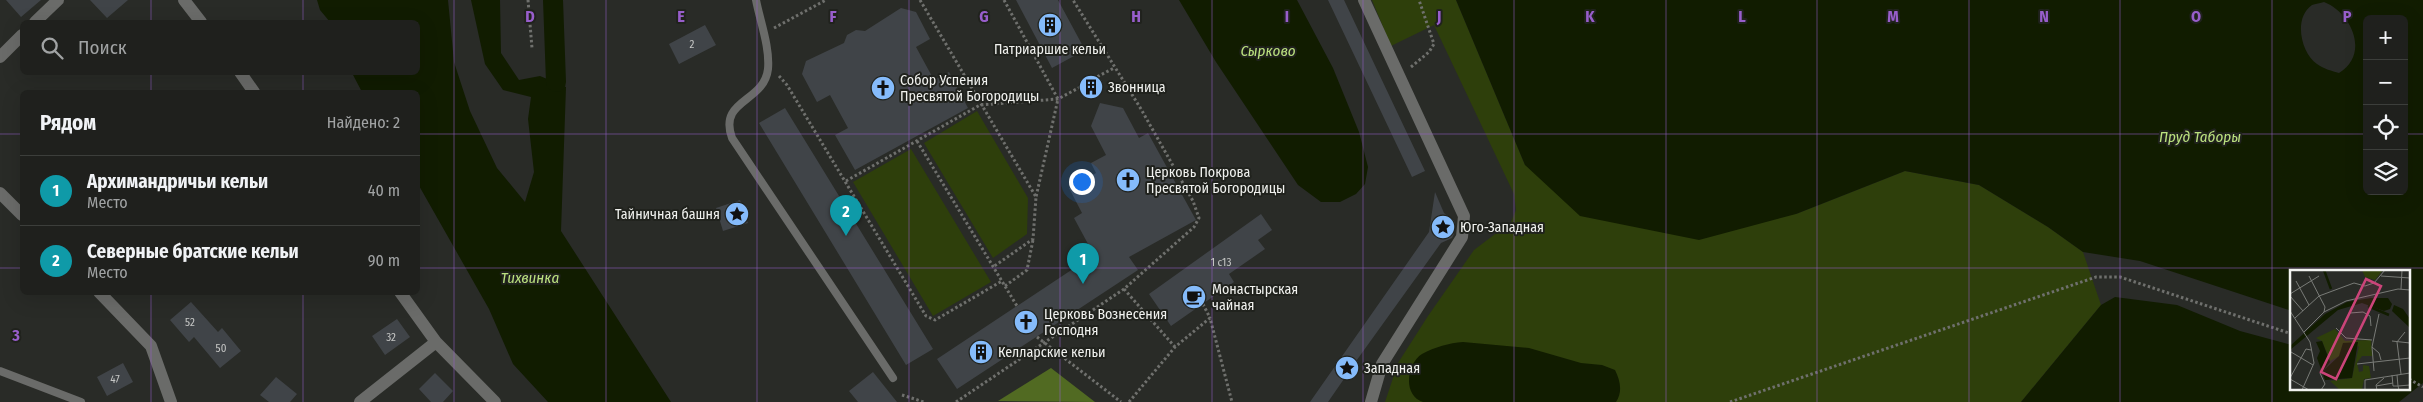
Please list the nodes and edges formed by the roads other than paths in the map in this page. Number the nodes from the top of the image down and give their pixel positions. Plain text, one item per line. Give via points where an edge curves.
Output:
1 (58, 0) edge
2 (184, 0) edge
3 (756, 0) edge
4 (1364, 0) edge
5 (37, 20) edge
6 (199, 20) edge
7 (20, 37) edge
8 (0, 57) edge
9 (242, 75) edge
10 (253, 90) edge
11 (0, 193) edge
12 (20, 213) edge
13 (101, 295) edge
14 (402, 295) edge
15 (436, 342) junction
16 (0, 371) edge
17 (893, 378) dead end
18 (81, 402) edge
19 (171, 402) edge
20 (360, 402) edge
21 (495, 402) edge
22 (1371, 402) edge

1 - 5 street
2 - 6 street
3 - 17 lane via 768,70 760,88 730,113 727,125 732,138
4 - 22 street via 1464,216 1462,237 1382,364
7 - 8 street
9 - 10 street
11 - 12 street
13 - 19 street via 151,346
14 - 15 street
15 - 20 street
15 - 21 street
16 - 18 lane

